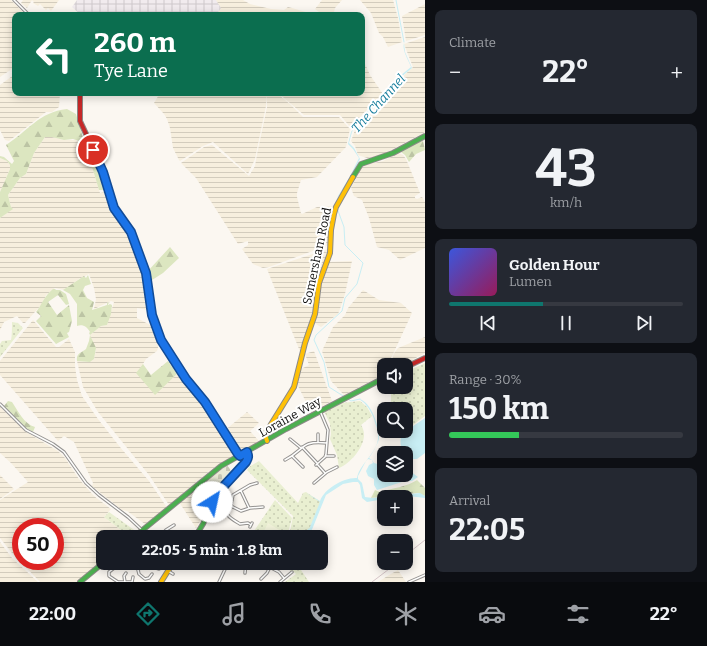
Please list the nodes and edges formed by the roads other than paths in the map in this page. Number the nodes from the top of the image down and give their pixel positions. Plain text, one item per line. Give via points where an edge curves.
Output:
1 (14, 0) edge
2 (26, 12) edge
3 (80, 96) edge
4 (425, 136) edge
5 (425, 358) edge
6 (413, 364) edge
7 (377, 382) edge
8 (0, 404) edge
9 (320, 411) junction
10 (318, 434) dead end
11 (290, 439) dead end
12 (267, 441) junction
13 (318, 442) junction
14 (327, 443) junction
15 (302, 447) junction
16 (247, 452) junction
17 (240, 456) junction
18 (292, 456) junction
19 (326, 456) junction
20 (334, 456) dead end
21 (285, 460) dead end
22 (317, 464) junction
23 (303, 467) dead end
24 (337, 467) dead end
25 (326, 473) junction
26 (314, 483) dead end
27 (257, 484) dead end
28 (242, 490) junction
29 (215, 498) junction
30 (226, 504) junction
31 (231, 505) junction
32 (263, 507) dead end
33 (249, 508) junction
34 (226, 514) junction
35 (218, 519) dead end
36 (174, 525) dead end
37 (251, 525) dead end
38 (142, 530) joint
39 (166, 530) edge
40 (199, 530) edge
41 (96, 569) edge
42 (112, 570) edge
43 (139, 570) edge
44 (168, 570) edge
45 (171, 570) edge
46 (225, 570) edge
47 (245, 570) edge
48 (268, 570) edge
49 (276, 570) edge
50 (292, 572) dead end
51 (126, 573) dead end
52 (245, 573) dead end
53 (152, 574) dead end
54 (173, 574) dead end
55 (425, 575) edge
56 (133, 577) dead end
57 (284, 578) junction
58 (261, 579) dead end
59 (80, 582) edge
60 (125, 582) edge
61 (132, 582) edge
62 (162, 582) edge
63 (219, 582) edge
64 (280, 582) edge
65 (409, 582) edge

1 - 2 street
3 - 17 street via 80,121 101,166 114,208 135,242 146,273 152,315 161,340
4 - 12 street, Somersham Road via 390,155 361,164 336,207 332,221 330,253 319,283 315,314 294,387 265,434
5 - 6 street
7 - 9 street, Loraine Way
8 - 38 street via 24,428 64,452 86,483
9 - 12 street, Loraine Way
9 - 14 street via 328,427
10 - 13 street
11 - 15 street
12 - 16 street, Loraine Way
13 - 14 street
13 - 15 street
14 - 19 street
15 - 18 street
15 - 22 street
16 - 17 street, Loraine Way
16 - 29 street via 248,460
17 - 38 street, Loraine Way via 221,466
18 - 21 street
18 - 23 street
19 - 20 street
19 - 22 street
22 - 25 street
24 - 25 street
25 - 26 street
27 - 28 street
28 - 31 street via 232,495
28 - 33 street
29 - 30 street
29 - 40 street
30 - 31 street
30 - 34 street
31 - 33 street via 241,511
32 - 33 street
34 - 35 street
34 - 37 street via 240,524
36 - 39 street
41 - 59 street
42 - 60 street via 108,576 118,582
43 - 53 street via 139,575 146,579
44 - 62 street
45 - 54 street
46 - 63 street
47 - 52 street
48 - 58 street
49 - 57 street
50 - 57 street
51 - 60 street
55 - 65 street
56 - 61 street
57 - 64 street
60 - 61 street

